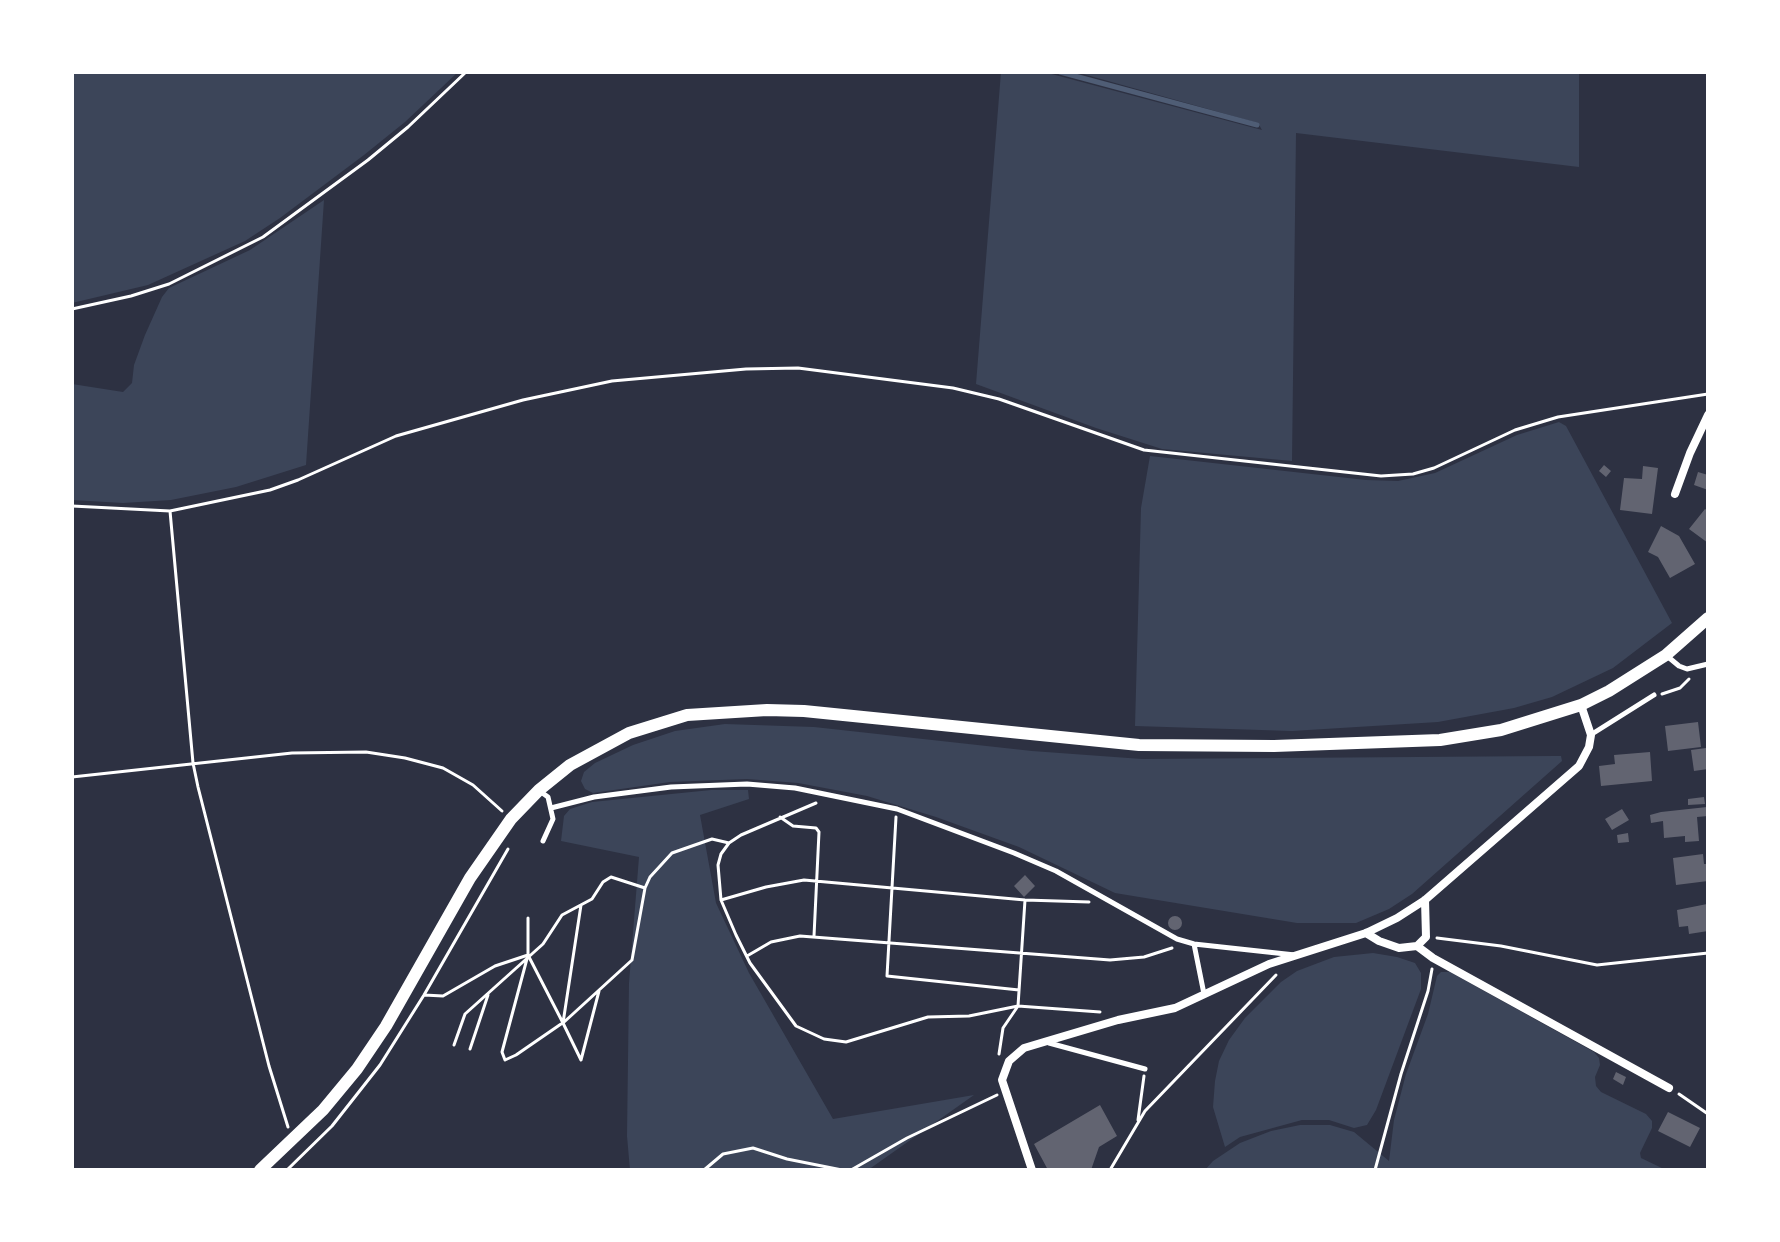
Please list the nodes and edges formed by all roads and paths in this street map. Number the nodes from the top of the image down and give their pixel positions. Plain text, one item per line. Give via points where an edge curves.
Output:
1 (466, 72) edge
2 (72, 309) edge
3 (1708, 394) edge
4 (1708, 415) edge
5 (1675, 494) dead end
6 (72, 506) edge
7 (170, 511) junction
8 (1708, 618) edge
9 (1666, 655) junction
10 (1708, 664) edge
11 (1692, 668) junction
12 (1654, 695) joint
13 (1581, 705) junction
14 (1591, 735) junction
15 (193, 763) junction
16 (72, 777) edge
17 (539, 790) junction
18 (833, 797) junction
19 (551, 808) junction
20 (897, 809) junction
21 (780, 817) junction
22 (511, 819) junction
23 (543, 841) dead end
24 (729, 843) junction
25 (818, 881) junction
26 (892, 887) junction
27 (645, 888) junction
28 (721, 900) junction
29 (1025, 900) junction
30 (1425, 900) junction
31 (1113, 903) junction
32 (581, 905) junction
33 (528, 918) dead end
34 (1366, 933) junction
35 (814, 937) junction
36 (1426, 937) junction
37 (1180, 940) junction
38 (889, 943) junction
39 (1194, 944) junction
40 (1417, 946) junction
41 (1021, 952) junction
42 (1708, 953) edge
43 (528, 955) junction
44 (1296, 955) junction
45 (747, 956) junction
46 (1433, 958) junction
47 (599, 990) junction
48 (1019, 990) junction
49 (490, 991) junction
50 (424, 995) dead end
51 (1205, 996) junction
52 (1018, 1006) junction
53 (1118, 1020) junction
54 (563, 1023) junction
55 (1044, 1042) junction
56 (454, 1045) dead end
57 (470, 1049) dead end
58 (1005, 1068) junction
59 (1145, 1069) joint
60 (1669, 1088) joint
61 (1005, 1091) junction
62 (1708, 1114) edge
63 (1138, 1122) junction
64 (292, 1142) junction
65 (860, 1168) edge
66 (260, 1170) edge
67 (704, 1170) edge
68 (842, 1170) edge
69 (851, 1170) edge
70 (1032, 1170) edge
71 (1110, 1170) edge
72 (1375, 1170) edge

1 - 2 path via 368,160 263,237 169,284
3 - 7 path via 1558,417 1515,430 1434,468 1381,476 1144,450 953,388 798,368 746,369 612,381 523,400 396,436 270,490
4 - 5 street
6 - 7 path
7 - 15 path
8 - 9 street
9 - 11 lane via 1679,666
9 - 13 street
10 - 11 lane
11 - 12 path via 1680,688
12 - 14 lane
13 - 14 street
13 - 17 street via 1516,726 1440,740 1260,746 1113,743 804,711 712,712 665,720 609,742
14 - 30 street via 1579,766
15 - 16 path
15 - 22 path via 318,751 387,754 459,776
15 - 64 path
17 - 19 lane
17 - 22 street
18 - 19 lane via 795,788 709,785 628,792
18 - 20 lane
18 - 21 path
19 - 23 lane via 553,819
20 - 26 path
20 - 31 lane via 1056,871
21 - 24 path
21 - 25 path via 819,832
22 - 64 street via 470,878 373,1046
24 - 27 path via 712,839 672,853
24 - 28 path via 718,865
25 - 26 path
25 - 28 path via 766,887
25 - 35 path
26 - 29 path
26 - 38 path
27 - 32 path via 611,877
27 - 47 path via 632,960
28 - 45 path
29 - 31 path
29 - 41 path
30 - 34 street
30 - 36 street
31 - 37 lane
32 - 43 path via 562,915 543,944
32 - 54 path
33 - 43 path
34 - 40 street via 1399,948
34 - 44 street
35 - 38 path
35 - 45 path via 771,942
36 - 40 street
36 - 42 path via 1597,965
37 - 39 lane
37 - 41 path via 1144,957 1110,960
38 - 41 path
38 - 48 path via 887,976
39 - 44 lane
39 - 51 lane
40 - 46 street
41 - 48 path
43 - 49 path
43 - 50 path via 495,966 443,996
43 - 54 path
43 - 54 path via 502,1052 505,1060
44 - 51 street
44 - 63 path
45 - 52 path via 796,1026 824,1039 846,1042 928,1017
46 - 60 street
46 - 72 path
47 - 54 path
47 - 54 path via 581,1060
48 - 52 path
49 - 56 path via 465,1014
49 - 57 path
51 - 53 street
52 - 53 path via 1102,1012
52 - 58 path via 999,1045
53 - 55 street
55 - 58 street via 1024,1048
55 - 59 lane
58 - 61 street
59 - 63 path
60 - 62 path
61 - 65 path via 907,1138
61 - 70 street
63 - 71 path
64 - 66 street
65 - 69 path
67 - 68 path via 723,1154 753,1148

